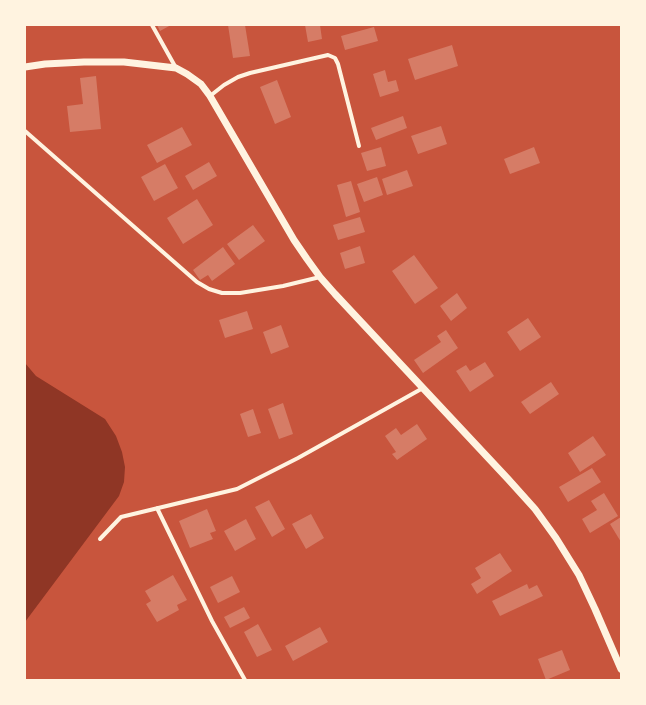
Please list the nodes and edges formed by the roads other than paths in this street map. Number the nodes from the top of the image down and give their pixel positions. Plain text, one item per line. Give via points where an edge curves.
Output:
1 (152, 25) edge
2 (25, 67) edge
3 (176, 68) junction
4 (210, 96) junction
5 (25, 131) edge
6 (359, 146) dead end
7 (320, 277) junction
8 (423, 388) junction
9 (157, 508) junction
10 (100, 539) dead end
11 (621, 669) edge
12 (245, 680) edge

1 - 3 street
2 - 3 street via 116,62
3 - 4 street via 200,84
4 - 6 street via 238,77 328,55 335,58 338,64
4 - 7 street via 294,240
5 - 7 street via 197,282 209,289 222,294 240,293
7 - 8 street
8 - 9 street via 237,489
8 - 11 street via 535,509 556,538 595,609
9 - 10 street via 121,517
9 - 12 street via 212,622

